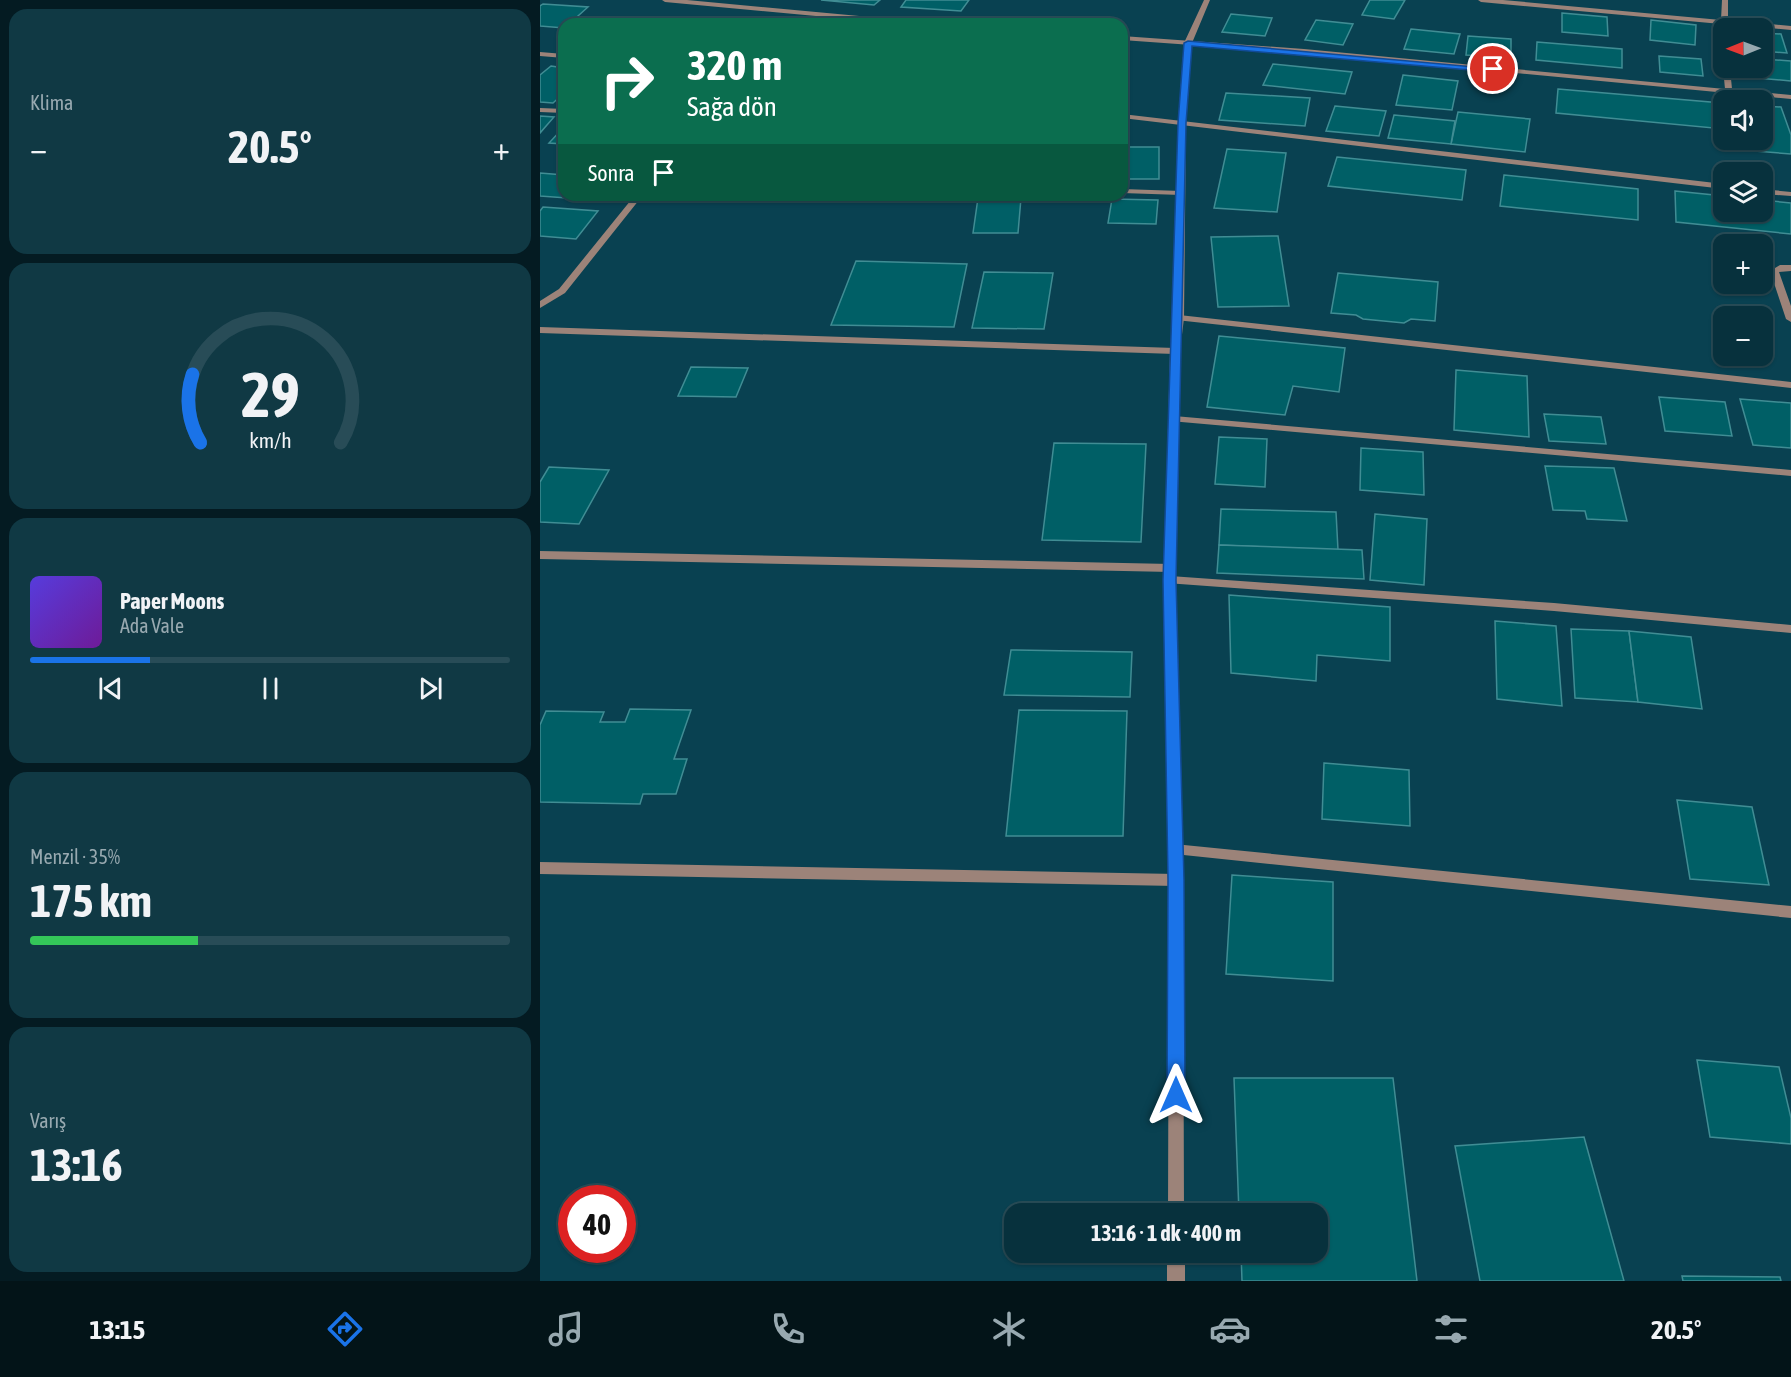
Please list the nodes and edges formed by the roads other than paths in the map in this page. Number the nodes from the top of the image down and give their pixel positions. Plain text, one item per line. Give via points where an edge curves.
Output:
1 (665, 0) edge
2 (1207, 0) edge
3 (1481, 0) edge
4 (1725, 0) edge
5 (820, 18) edge
6 (1724, 18) edge
7 (1713, 25) edge
8 (1773, 27) edge
9 (1791, 28) edge
10 (1128, 38) edge
11 (1188, 43) junction
12 (540, 54) edge
13 (558, 56) edge
14 (1713, 90) edge
15 (1773, 96) edge
16 (1791, 97) edge
17 (540, 110) edge
18 (558, 111) edge
19 (1128, 117) edge
20 (1182, 123) junction
21 (1713, 186) edge
22 (1128, 191) edge
23 (1773, 192) edge
24 (1181, 193) junction
25 (1791, 194) edge
26 (634, 201) edge
27 (1791, 268) edge
28 (540, 305) edge
29 (1179, 318) junction
30 (1791, 319) edge
31 (540, 330) edge
32 (1174, 351) junction
33 (1791, 385) edge
34 (1174, 419) junction
35 (1791, 473) edge
36 (540, 555) edge
37 (1171, 574) junction
38 (1791, 629) edge
39 (1174, 849) junction
40 (540, 868) edge
41 (1176, 880) junction
42 (1791, 912) edge
43 (1176, 1203) edge
44 (1176, 1263) edge
45 (1176, 1281) edge

1 - 5 street
2 - 11 street
3 - 7 street
4 - 6 street
8 - 9 street
10 - 11 street
11 - 14 street
11 - 20 street
12 - 13 street
15 - 16 street
17 - 18 street
19 - 20 street
20 - 21 street
20 - 24 street
22 - 24 street
23 - 25 street
24 - 29 street
26 - 28 street via 562,291
27 - 30 street via 1774,271
29 - 32 street
29 - 33 street
31 - 32 street
32 - 34 street
34 - 35 street
34 - 37 street
36 - 37 street
37 - 38 street
37 - 39 street
39 - 41 street
39 - 42 street
40 - 41 street
41 - 43 street
44 - 45 street

